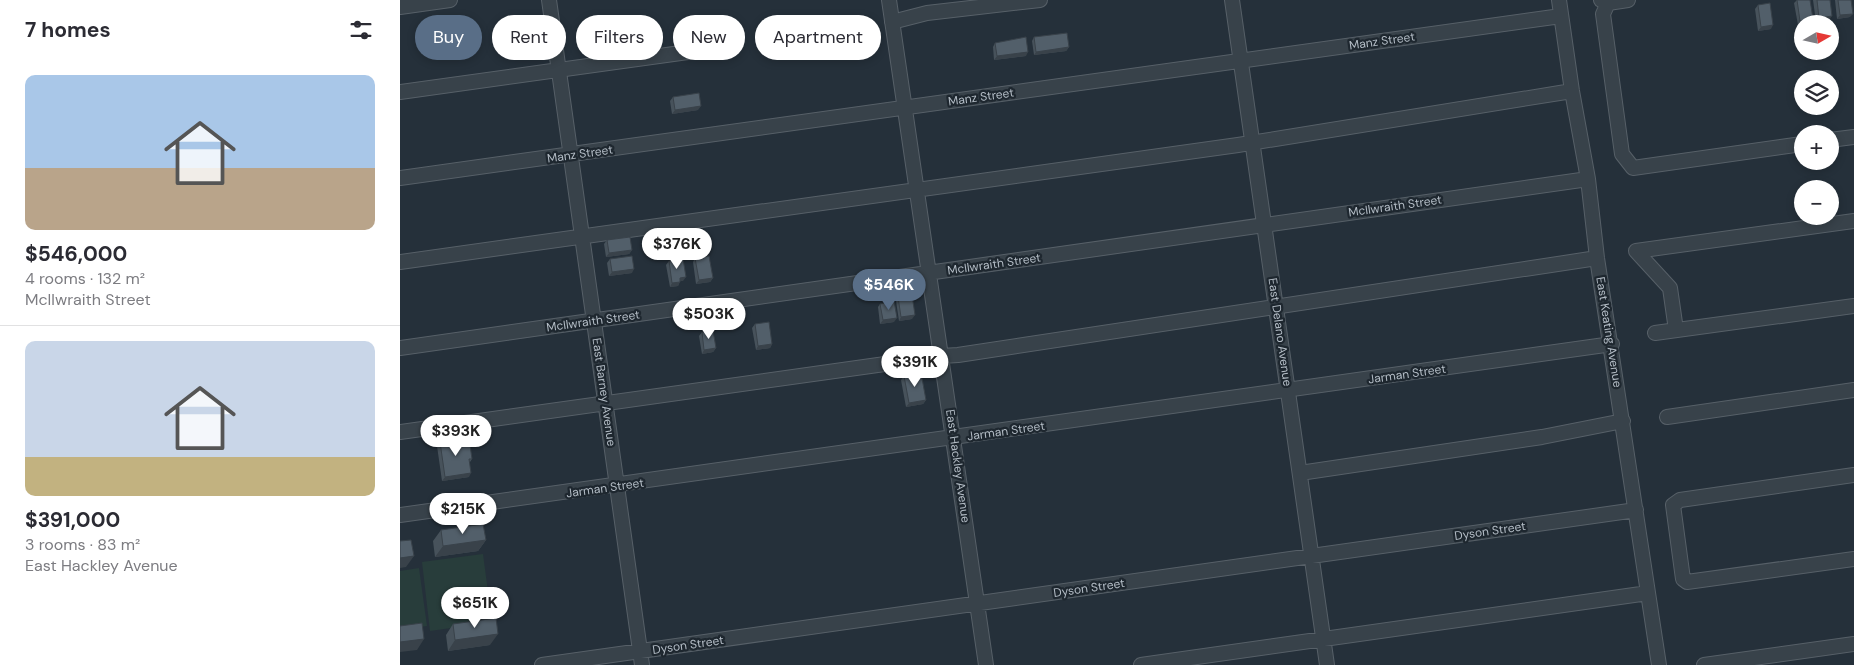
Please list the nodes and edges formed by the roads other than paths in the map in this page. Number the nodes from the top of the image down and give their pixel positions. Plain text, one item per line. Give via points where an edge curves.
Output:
1 (450, 0) edge
2 (549, 0) edge
3 (889, 0) edge
4 (1040, 0) edge
5 (1232, 0) edge
6 (1559, 0) edge
7 (1628, 0) edge
8 (1604, 1) edge
9 (400, 7) edge
10 (1561, 16) junction
11 (892, 22) junction
12 (673, 54) edge
13 (1241, 60) junction
14 (558, 70) junction
15 (1572, 91) junction
16 (400, 92) edge
17 (906, 107) junction
18 (1854, 137) edge
19 (1839, 139) edge
20 (1253, 142) junction
21 (1794, 145) edge
22 (570, 156) junction
23 (400, 178) edge
24 (1588, 179) junction
25 (918, 190) junction
26 (1854, 221) edge
27 (1264, 225) junction
28 (582, 238) junction
29 (1597, 258) junction
30 (400, 262) edge
31 (930, 273) junction
32 (1854, 306) edge
33 (1276, 307) junction
34 (594, 322) junction
35 (1676, 330) junction
36 (1655, 333) dead end
37 (1612, 344) junction
38 (400, 348) edge
39 (942, 356) junction
40 (1854, 390) edge
41 (1289, 391) junction
42 (606, 404) junction
43 (1667, 416) dead end
44 (1623, 421) junction
45 (400, 432) edge
46 (954, 439) junction
47 (1300, 473) junction
48 (1854, 475) edge
49 (617, 486) junction
50 (1636, 510) junction
51 (400, 516) edge
52 (1312, 556) junction
53 (1854, 559) edge
54 (1648, 594) junction
55 (978, 604) junction
56 (1323, 640) junction
57 (1854, 644) edge
58 (641, 658) edge
59 (542, 665) edge
60 (986, 665) edge
61 (1141, 665) edge
62 (1327, 665) edge
63 (1659, 665) edge
64 (1704, 665) edge

1 - 9 street
2 - 14 street, East Barney Avenue
3 - 11 street, East Hackley Avenue
4 - 11 street via 928,13
5 - 13 street, East Delano Avenue
6 - 10 street, East Keating Avenue
7 - 8 street
8 - 21 street via 1603,14 1622,154 1633,168
10 - 13 street, Manz Street
10 - 15 street, East Keating Avenue
11 - 17 street, East Hackley Avenue
12 - 14 street
13 - 17 street, Manz Street
13 - 20 street, East Delano Avenue
14 - 16 street
14 - 22 street, East Barney Avenue
15 - 20 street
15 - 24 street, East Keating Avenue
17 - 22 street, Manz Street
17 - 25 street, East Hackley Avenue
18 - 19 street
20 - 25 street
20 - 27 street, East Delano Avenue
22 - 23 street, Manz Street
22 - 28 street, East Barney Avenue
24 - 27 street, McIlwraith Street
24 - 29 street, East Keating Avenue
25 - 28 street
25 - 31 street, East Hackley Avenue
26 - 35 street via 1636,251 1670,288
27 - 31 street, McIlwraith Street
27 - 33 street, East Delano Avenue
28 - 30 street
28 - 34 street, East Barney Avenue
29 - 33 street
29 - 37 street, East Keating Avenue
31 - 34 street, McIlwraith Street
31 - 39 street, East Hackley Avenue
32 - 35 street
33 - 39 street
33 - 41 street, East Delano Avenue
34 - 38 street, McIlwraith Street
34 - 42 street, East Barney Avenue
35 - 36 street
37 - 41 street, Jarman Street
37 - 44 street, East Keating Avenue
39 - 42 street
39 - 46 street, East Hackley Avenue
40 - 43 street
41 - 46 street, Jarman Street
41 - 47 street, East Delano Avenue
42 - 45 street
42 - 49 street, East Barney Avenue
44 - 47 street via 1542,437
44 - 50 street, East Keating Avenue
46 - 49 street, Jarman Street
46 - 55 street, East Hackley Avenue
47 - 52 street, East Delano Avenue
48 - 53 street via 1680,500 1673,504 1687,582
49 - 51 street, Jarman Street
49 - 58 street, East Barney Avenue
50 - 52 street, Dyson Street
50 - 54 street, East Keating Avenue
52 - 55 street, Dyson Street
52 - 56 street, East Delano Avenue
54 - 56 street
54 - 63 street, East Keating Avenue
55 - 58 street, Dyson Street
55 - 60 street, East Hackley Avenue
56 - 61 street
56 - 62 street, East Delano Avenue
57 - 64 street
58 - 59 street, Dyson Street

